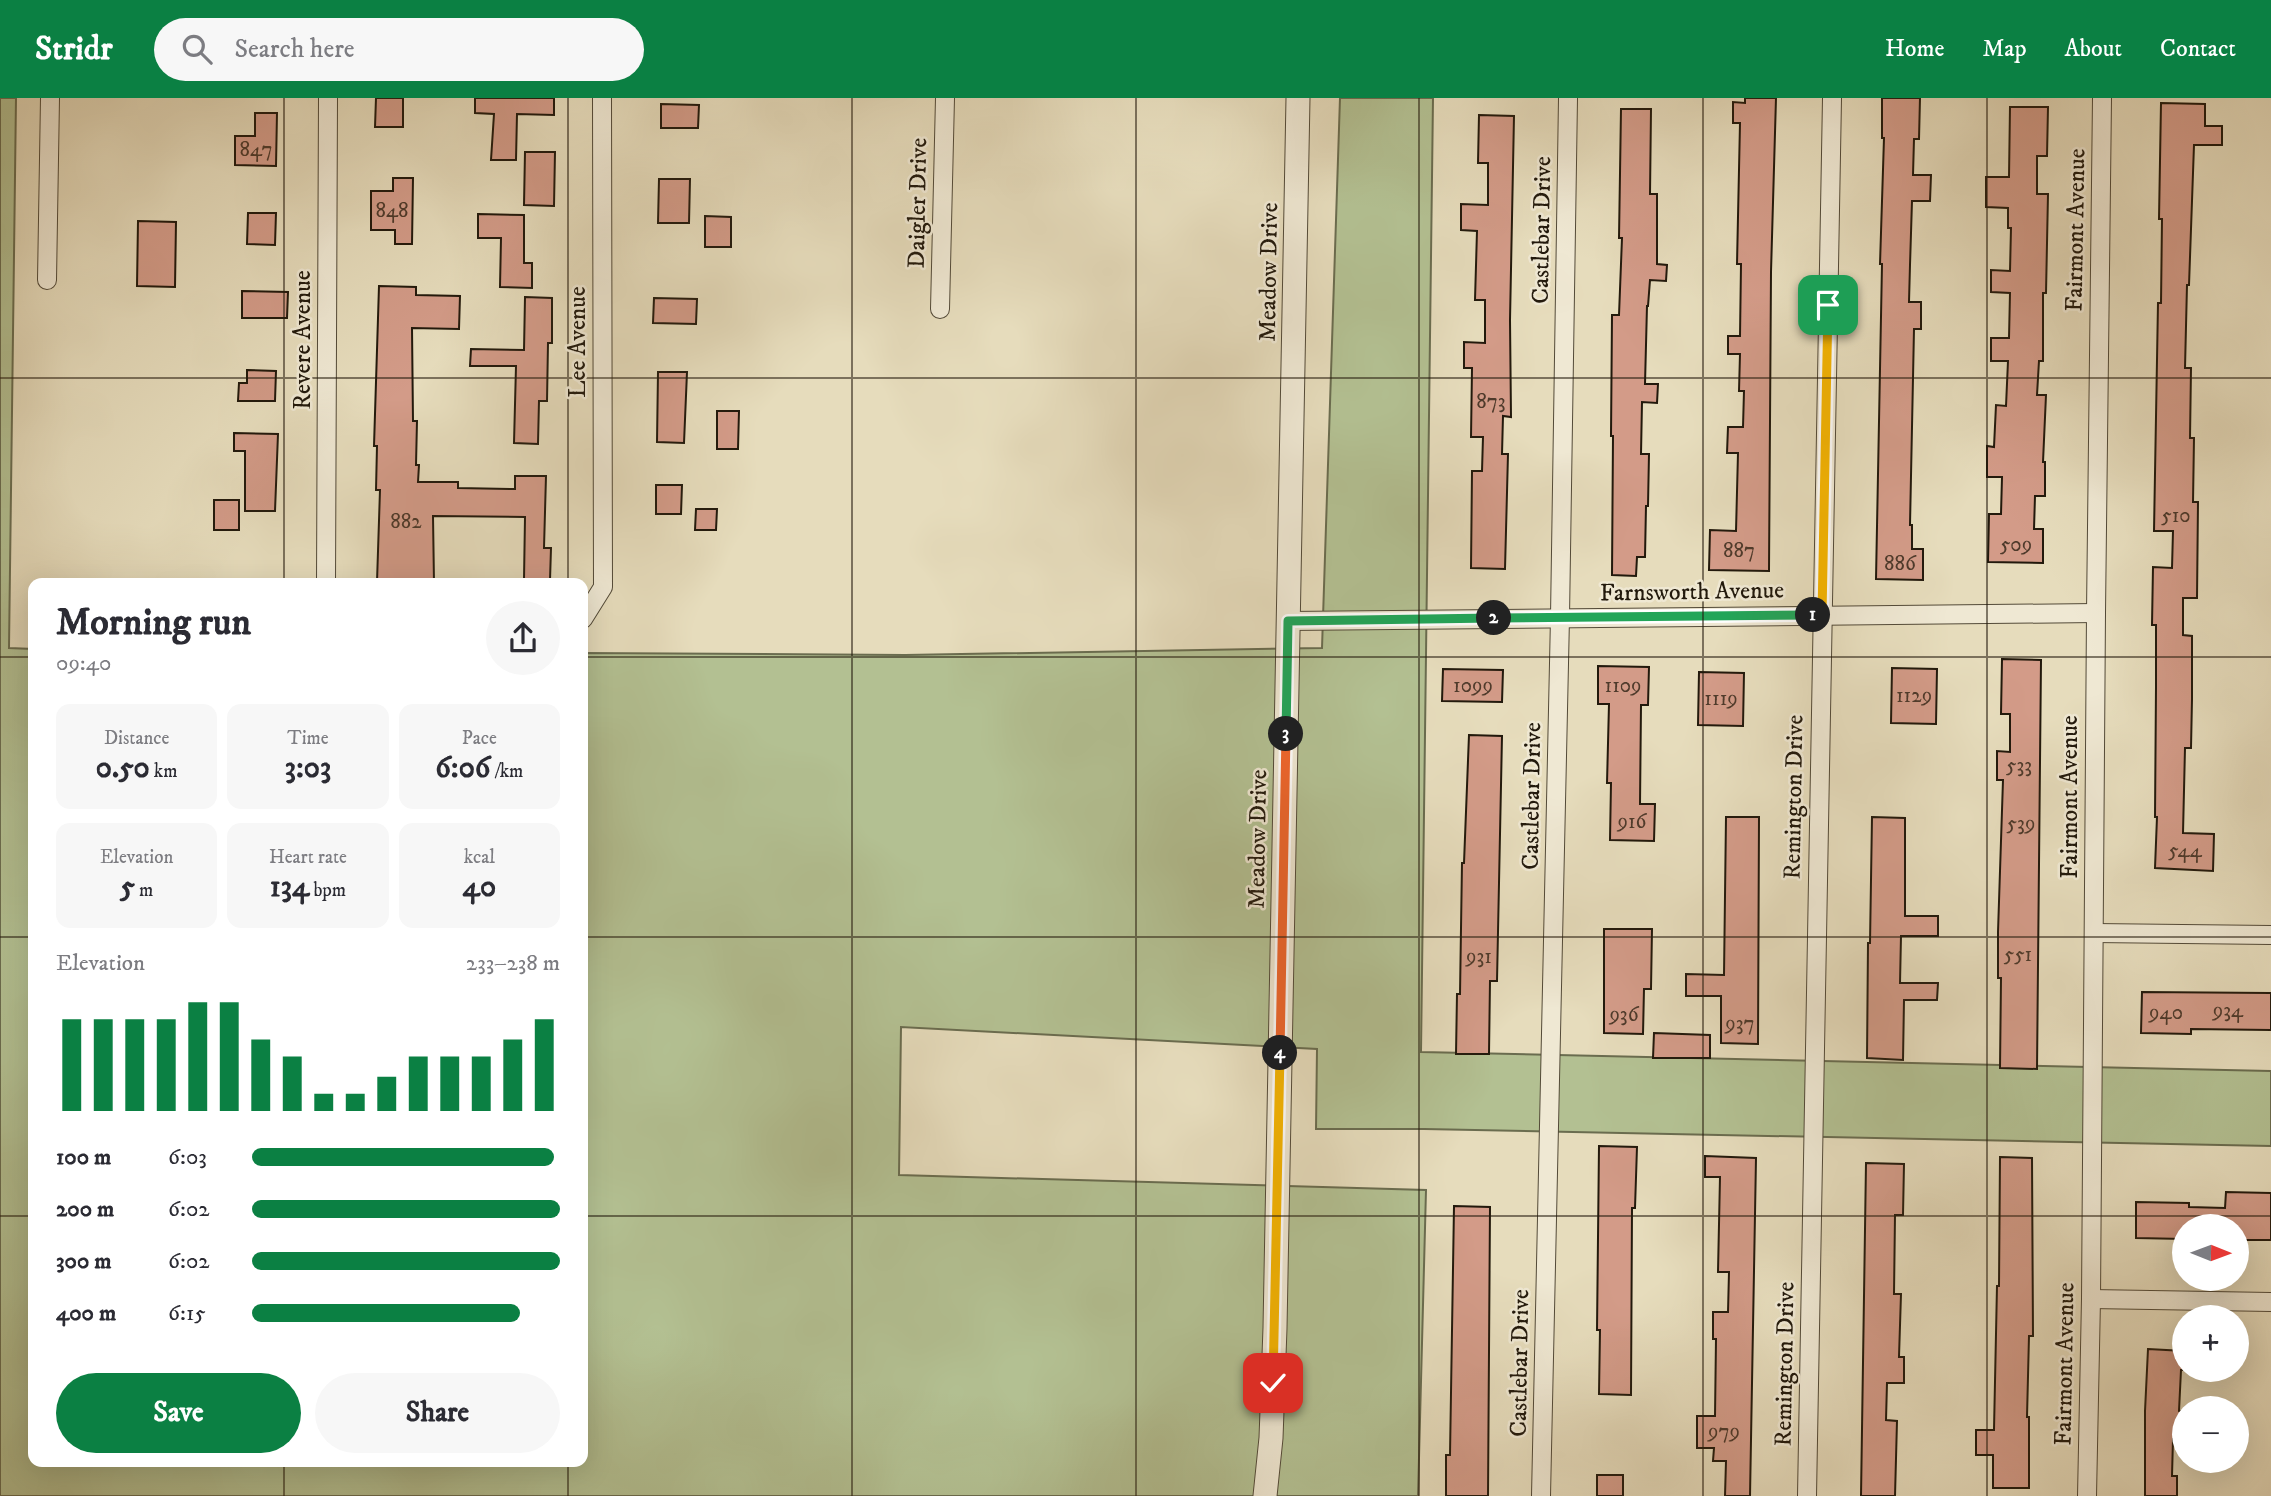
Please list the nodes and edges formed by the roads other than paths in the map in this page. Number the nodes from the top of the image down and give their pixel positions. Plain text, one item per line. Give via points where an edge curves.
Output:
1 (50, 98) edge
2 (328, 98) edge
3 (602, 98) edge
4 (945, 98) edge
5 (1298, 98) edge
6 (1568, 98) edge
7 (1832, 98) edge
8 (2102, 98) edge
9 (47, 280) dead end
10 (940, 309) dead end
11 (326, 578) edge
12 (588, 611) edge
13 (2096, 613) junction
14 (1822, 615) junction
15 (1560, 617) junction
16 (1288, 621) junction
17 (2094, 933) junction
18 (2271, 935) edge
19 (2091, 1299) junction
20 (2271, 1302) edge
21 (1265, 1496) edge
22 (1541, 1496) edge
23 (1807, 1496) edge
24 (2087, 1496) edge

1 - 9 street
2 - 11 street, Revere Avenue
3 - 12 street, Lee Avenue via 603,587
4 - 10 street, Daigler Drive
5 - 16 street, Meadow Drive
6 - 15 street, Castlebar Drive
7 - 14 street, Remington Drive
8 - 13 street, Fairmont Avenue
13 - 14 street, Farnsworth Avenue
13 - 17 street, Fairmont Avenue
14 - 15 street, Farnsworth Avenue
14 - 23 street, Remington Drive
15 - 16 street, Farnsworth Avenue
15 - 22 street, Castlebar Drive
16 - 21 street, Meadow Drive via 1275,1328
17 - 18 street
17 - 19 street, Fairmont Avenue
19 - 20 street
19 - 24 street, Fairmont Avenue

